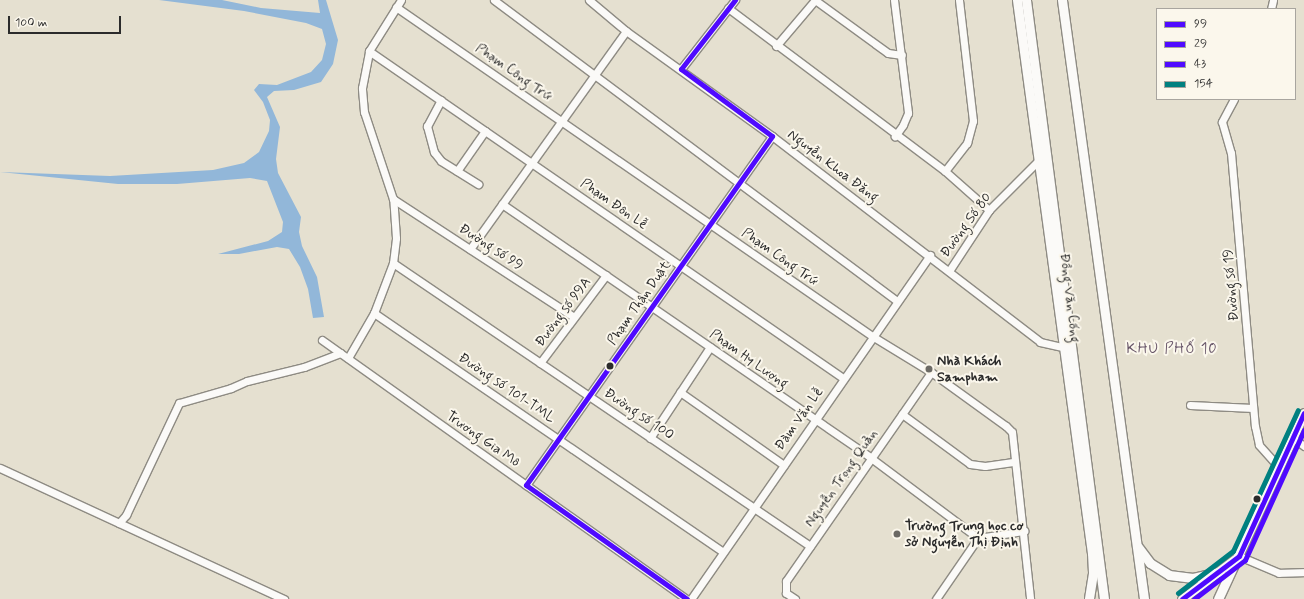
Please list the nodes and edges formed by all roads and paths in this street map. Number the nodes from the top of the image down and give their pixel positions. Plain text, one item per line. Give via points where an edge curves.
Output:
1 (401, 0) edge
2 (494, 0) edge
3 (589, 0) edge
4 (735, 0) edge
5 (815, 0) edge
6 (894, 0) edge
7 (959, 0) edge
8 (1017, 0) edge
9 (1026, 0) edge
10 (1062, 0) edge
11 (1067, 0) edge
12 (396, 7) junction
13 (728, 8) junction
14 (626, 31) junction
15 (776, 46) junction
16 (369, 51) junction
17 (902, 55) junction
18 (681, 69) junction
19 (594, 75) junction
20 (441, 100) junction
21 (1233, 100) edge
22 (562, 121) junction
23 (485, 131) junction
24 (772, 136) junction
25 (895, 136) junction
26 (1043, 158) junction
27 (532, 163) junction
28 (457, 171) junction
29 (944, 171) junction
30 (739, 183) junction
31 (478, 184) dead end
32 (393, 199) junction
33 (502, 204) junction
34 (990, 210) junction
35 (1094, 219) junction
36 (710, 224) junction
37 (470, 249) junction
38 (930, 255) junction
39 (393, 263) junction
40 (681, 266) junction
41 (949, 271) junction
42 (606, 275) junction
43 (896, 301) junction
44 (652, 307) junction
45 (374, 313) junction
46 (574, 317) junction
47 (872, 336) junction
48 (322, 340) dead end
49 (710, 347) junction
50 (1062, 347) junction
51 (340, 353) junction
52 (348, 358) junction
53 (540, 363) junction
54 (931, 372) junction
55 (843, 378) junction
56 (680, 392) junction
57 (589, 396) junction
58 (1190, 405) dead end
59 (1253, 408) junction
60 (1304, 413) edge
61 (902, 414) junction
62 (814, 421) junction
63 (1292, 437) junction
64 (559, 438) junction
65 (650, 438) junction
66 (1304, 446) edge
67 (871, 458) junction
68 (1015, 462) junction
69 (784, 465) junction
70 (1278, 466) junction
71 (0, 468) edge
72 (526, 485) junction
73 (754, 508) junction
74 (119, 523) junction
75 (1024, 531) junction
76 (978, 538) junction
77 (1136, 542) junction
78 (810, 546) junction
79 (723, 552) junction
80 (1095, 552) junction
81 (1239, 556) junction
82 (1220, 572) junction
83 (1304, 572) edge
84 (1093, 573) junction
85 (1103, 589) junction
86 (1218, 598) edge
87 (284, 599) edge
88 (687, 599) edge
89 (692, 599) edge
90 (795, 599) edge
91 (936, 599) edge
92 (1030, 599) edge
93 (1090, 599) edge
94 (1100, 599) edge
95 (1104, 599) edge
96 (1108, 599) edge
97 (1144, 599) edge
98 (1182, 599) edge

1 - 12 street
2 - 19 street
3 - 14 street, Nguyễn Khoa Đăng
4 - 13 street
5 - 15 street
5 - 17 street via 888,53
6 - 17 street
7 - 29 street via 973,121 967,143
8 - 26 main road, Đồng Văn Cống
9 - 26 main road, Đồng Văn Cống
10 - 35 main road
11 - 35 main road
12 - 16 street
12 - 22 street, Phạm Công Trứ
13 - 15 street
13 - 18 street
14 - 18 street, Nguyễn Khoa Đăng
14 - 19 street
15 - 25 street
16 - 20 street, Phạm Đôn Lễ
16 - 32 street via 362,88 364,112
17 - 25 street via 908,113 904,125
18 - 24 street, Nguyễn Khoa Đăng
19 - 22 street
19 - 30 street
20 - 23 street, Phạm Đôn Lễ
20 - 28 street via 427,126 429,136 438,157
21 - 59 street, Đường số 19 via 1222,122 1231,153
22 - 27 street
22 - 36 street, Phạm Công Trứ
23 - 27 street, Phạm Đôn Lễ
23 - 28 street
24 - 30 street, Phạm Thận Duật
24 - 38 street, Nguyễn Khoa Đăng
25 - 29 street
26 - 34 street, Đường Số 80
26 - 50 main road, Đồng Văn Cống
26 - 80 main road, Đồng Văn Cống
27 - 33 street
27 - 40 street, Phạm Đôn Lễ
28 - 31 street
29 - 34 street
30 - 36 street, Phạm Thận Duật
30 - 43 street
32 - 37 street, Đường số 99
32 - 39 street via 396,238
33 - 37 street
33 - 42 street, Phạm Hy Lượng
34 - 41 street, Đường Số 80
35 - 77 main road
36 - 40 street, Phạm Thận Duật
36 - 47 street, Phạm Công Trứ
37 - 46 street, Đường số 99
38 - 41 street, Nguyễn Khoa Đăng
38 - 43 street, Đàm Văn Lễ
39 - 45 street
39 - 53 street, Đường số 100
40 - 44 street, Phạm Thận Duật
40 - 55 street, Phạm Đôn Lễ
41 - 50 street, Nguyễn Khoa Đăng via 1040,342
42 - 44 street, Phạm Hy Lượng
42 - 46 street, Đường số 99A
43 - 47 street, Đàm Văn Lễ
44 - 49 street, Phạm Hy Lượng
44 - 57 street, Phạm Thận Duật
45 - 52 street
45 - 64 street, Đường số 101-TML
46 - 53 street, Đường số 99A
47 - 54 street, Phạm Công Trứ
47 - 55 street, Đàm Văn Lễ
48 - 51 street, Trương Gia Mô
49 - 56 street
49 - 62 street, Phạm Hy Lượng
50 - 80 main road, Đồng Văn Cống
51 - 52 street, Trương Gia Mô
51 - 74 street via 304,367 247,381 179,403 126,515
52 - 72 street, Trương Gia Mô
53 - 57 street, Đường số 100
54 - 61 street, Nguyễn Trọng Quản
54 - 68 street, Phạm Công Trứ via 1012,432
55 - 62 street, Đàm Văn Lễ
56 - 65 street
56 - 69 street
57 - 64 street, Phạm Thận Duật
57 - 65 street, Đường số 100
58 - 59 street
59 - 70 street, Đường số 19 via 1259,445
60 - 63 main road
61 - 67 street, Nguyễn Trọng Quản
61 - 68 street via 970,464 985,466
62 - 67 street, Phạm Hy Lượng
62 - 69 street, Đàm Văn Lễ
63 - 66 street
63 - 70 main road
64 - 72 street, Phạm Thận Duật
64 - 79 street, Đường số 101-TML
65 - 73 street, Đường số 100
67 - 76 street, Phạm Hy Lượng
67 - 78 street, Nguyễn Trọng Quản
68 - 75 street, Phạm Công Trứ
69 - 73 street, Đàm Văn Lễ
70 - 81 main road
71 - 74 street
72 - 88 street, Trương Gia Mô
73 - 78 street, Đường số 100
73 - 79 street, Đàm Văn Lễ
74 - 87 street
75 - 76 street
75 - 92 street, Phạm Công Trứ
76 - 91 street
77 - 82 main road via 1150,563 1169,575 1193,578
77 - 97 main road
78 - 90 street, Nguyễn Trọng Quản via 786,581 786,593
79 - 89 street, Đàm Văn Lễ
80 - 84 main road, Đồng Văn Cống
80 - 85 main road, Đồng Văn Cống
81 - 82 main road
81 - 83 street via 1279,573
81 - 86 main road
82 - 98 main road
84 - 93 main road, Đồng Văn Cống
84 - 94 main road via 1096,594
85 - 95 main road, Đồng Văn Cống
85 - 96 main road

